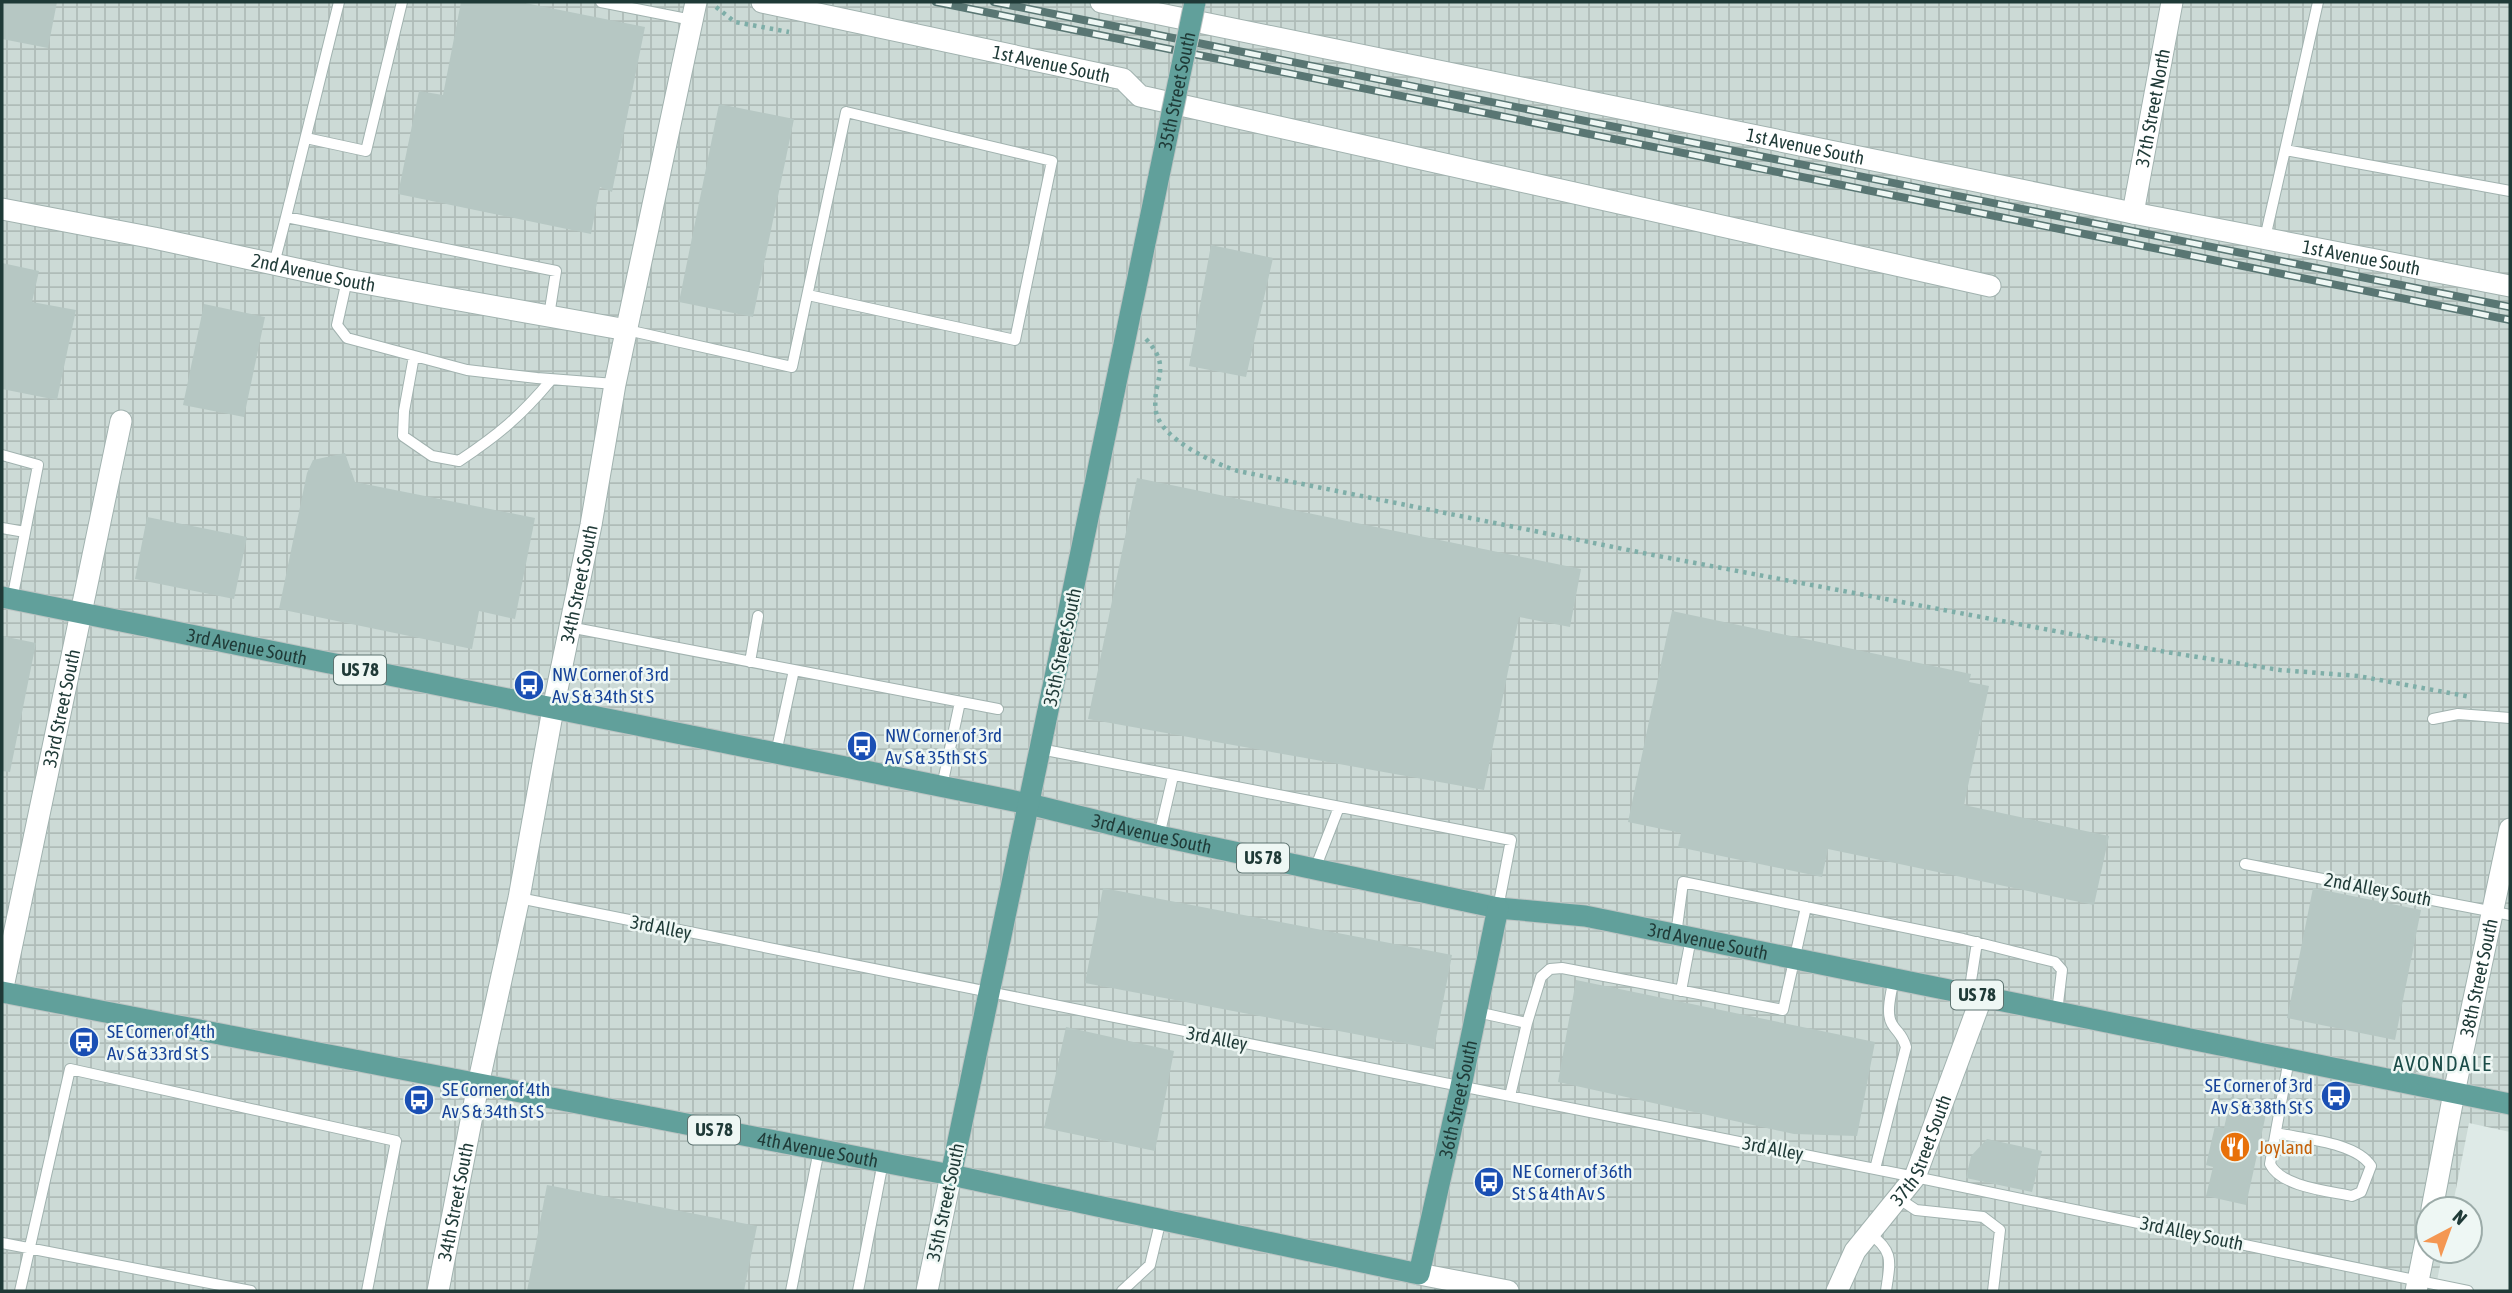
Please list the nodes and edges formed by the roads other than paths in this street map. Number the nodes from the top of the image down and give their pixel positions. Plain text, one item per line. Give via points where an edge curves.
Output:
1 (339, 2) edge
2 (402, 2) edge
3 (601, 2) edge
4 (762, 2) edge
5 (1101, 2) edge
6 (2172, 2) edge
7 (2319, 2) edge
8 (1190, 10) edge
9 (694, 11) edge
10 (1170, 103) junction
11 (306, 138) junction
12 (2285, 150) junction
13 (2510, 191) edge
14 (2, 209) edge
15 (2133, 213) junction
16 (286, 217) junction
17 (2265, 238) junction
18 (274, 264) junction
19 (347, 280) junction
20 (1990, 286) dead end
21 (2510, 286) edge
22 (808, 295) junction
23 (549, 316) junction
24 (628, 330) junction
25 (414, 356) junction
26 (551, 380) junction
27 (615, 384) junction
28 (121, 421) dead end
29 (2, 455) edge
30 (2, 528) edge
31 (25, 532) junction
32 (7, 599) edge
33 (80, 614) junction
34 (758, 616) dead end
35 (569, 627) junction
36 (750, 662) junction
37 (794, 670) junction
38 (960, 702) junction
39 (553, 709) junction
40 (998, 709) dead end
41 (2510, 718) edge
42 (2433, 719) dead end
43 (1040, 749) junction
44 (776, 753) junction
45 (1173, 776) junction
46 (942, 786) junction
47 (1028, 804) junction
48 (1339, 807) junction
49 (2510, 830) edge
50 (1159, 836) junction
51 (2245, 864) dead end
52 (1315, 869) junction
53 (519, 898) junction
54 (1806, 907) junction
55 (1497, 908) junction
56 (2502, 913) edge
57 (1684, 936) junction
58 (1977, 942) junction
59 (1796, 959) junction
60 (1894, 978) junction
61 (1681, 990) junction
62 (2, 992) edge
63 (988, 992) junction
64 (1975, 995) junction
65 (1477, 1012) junction
66 (2057, 1012) junction
67 (1527, 1023) junction
68 (2289, 1059) junction
69 (478, 1085) junction
70 (1461, 1086) junction
71 (2454, 1093) junction
72 (1510, 1096) junction
73 (2510, 1104) edge
74 (2276, 1133) junction
75 (819, 1150) junction
76 (883, 1162) junction
77 (1875, 1169) junction
78 (951, 1175) junction
79 (1915, 1177) junction
80 (2435, 1195) edge
81 (1898, 1198) junction
82 (1161, 1219) junction
83 (1869, 1233) junction
84 (2, 1243) edge
85 (29, 1248) junction
86 (2422, 1265) edge
87 (1418, 1282) edge
88 (2418, 1286) edge
89 (20, 1291) edge
90 (251, 1291) edge
91 (367, 1291) edge
92 (438, 1291) edge
93 (791, 1291) edge
94 (858, 1291) edge
95 (927, 1291) edge
96 (1122, 1291) edge
97 (1508, 1291) edge
98 (1837, 1291) edge
99 (1886, 1291) edge
100 (1993, 1291) edge
101 (2468, 1291) edge

1 - 11 lane
2 - 11 lane via 366,151
3 - 9 lane
4 - 10 street, 1st Avenue South via 1124,79 1140,96
5 - 8 street, 1st Avenue South
6 - 15 street, 37th Street North
7 - 12 lane
8 - 10 lane
8 - 15 street, 1st Avenue South
8 - 43 main road, 35th Street South, bridge
9 - 24 street, 34th Street South
10 - 20 street, 1st Avenue South
11 - 16 lane
12 - 13 lane
12 - 17 lane
14 - 18 street, 2nd Avenue South
15 - 17 street, 1st Avenue South
16 - 18 lane
16 - 23 lane via 556,271
17 - 21 street, 1st Avenue South
18 - 19 street, 2nd Avenue South
19 - 23 street, 2nd Avenue South
19 - 25 lane via 337,325 347,338
22 - 22 lane via 846,112 1052,161 1015,340
22 - 24 lane via 792,367
23 - 24 street, 2nd Avenue South
24 - 27 street, 34th Street South
25 - 26 lane via 467,370
25 - 26 lane via 403,436 432,456 459,461 524,412
26 - 27 lane
27 - 35 street, 34th Street South
28 - 33 street, 33rd Street South
29 - 31 lane via 38,465
30 - 31 lane
31 - 32 lane
32 - 33 main road, 3rd Avenue South / US 78
33 - 39 main road, 3rd Avenue South / US 78
33 - 62 street, 33rd Street South
34 - 36 lane
35 - 36 lane
35 - 39 street, 34th Street South
36 - 37 lane
37 - 38 lane
37 - 44 lane
38 - 40 lane
38 - 46 lane
39 - 44 main road, 3rd Avenue South / US 78
39 - 53 street, 34th Street South
41 - 42 lane via 2458,713
43 - 45 lane
43 - 47 main road, 35th Street South
44 - 46 main road, 3rd Avenue South / US 78
45 - 48 lane
45 - 50 lane
46 - 47 main road, 3rd Avenue South / US 78
47 - 50 main road, 3rd Avenue South / US 78
47 - 63 main road, 35th Street South
48 - 52 lane
48 - 55 lane via 1511,840
49 - 56 street, 38th Street South
50 - 52 main road, 3rd Avenue South / US 78
51 - 56 lane, 2nd Alley South
52 - 55 main road, 3rd Avenue South / US 78
53 - 63 lane, 3rd Alley
53 - 69 street, 34th Street South
54 - 57 lane via 1683,882
54 - 58 lane
54 - 59 lane
55 - 57 main road, 3rd Avenue South / US 78 via 1585,916
55 - 65 main road, 36th Street South
56 - 71 street, 38th Street South
57 - 59 main road, 3rd Avenue South / US 78
57 - 61 lane
58 - 64 lane
58 - 66 lane via 2055,962 2062,970
59 - 60 main road, 3rd Avenue South / US 78
59 - 61 lane via 1783,1010
60 - 64 main road, 3rd Avenue South / US 78
60 - 77 lane via 1889,1017 1906,1047
61 - 67 lane via 1550,969 1541,977
62 - 69 main road, 4th Avenue South / US 78
63 - 70 lane, 3rd Alley
63 - 78 main road, 35th Street South
64 - 66 main road, 3rd Avenue South / US 78
64 - 79 street, 37th Street South
65 - 67 lane
65 - 70 main road, 36th Street South
66 - 68 main road, 3rd Avenue South / US 78
67 - 72 lane
68 - 71 main road, 3rd Avenue South / US 78
68 - 74 lane
69 - 75 main road, 4th Avenue South / US 78
69 - 92 street, 34th Street South
70 - 72 lane, 3rd Alley
70 - 87 main road, 36th Street South
71 - 73 main road, 3rd Avenue South / US 78
71 - 80 street, 38th Street South
72 - 77 lane, 3rd Alley
74 - 74 lane via 2270,1164 2280,1177 2352,1196 2361,1192 2371,1166 2358,1153
75 - 76 main road, 4th Avenue South / US 78
75 - 93 lane
76 - 78 main road, 4th Avenue South / US 78
76 - 94 lane
77 - 79 lane, 3rd Alley
78 - 82 main road, 4th Avenue South / US 78
78 - 95 street, 35th Street South
79 - 81 street, 37th Street South
79 - 88 lane, 3rd Alley South
81 - 83 street, 37th Street South
81 - 100 lane via 1916,1210 1983,1217 2000,1230
82 - 87 main road, 4th Avenue South / US 78
82 - 96 lane via 1150,1265
83 - 98 street, 37th Street South via 1855,1251
83 - 99 lane via 1884,1244 1890,1264
84 - 85 lane
85 - 89 lane
85 - 90 lane
85 - 91 lane via 70,1069 396,1141
86 - 88 street
87 - 97 street, 4th Avenue South
88 - 101 lane, 3rd Alley South

